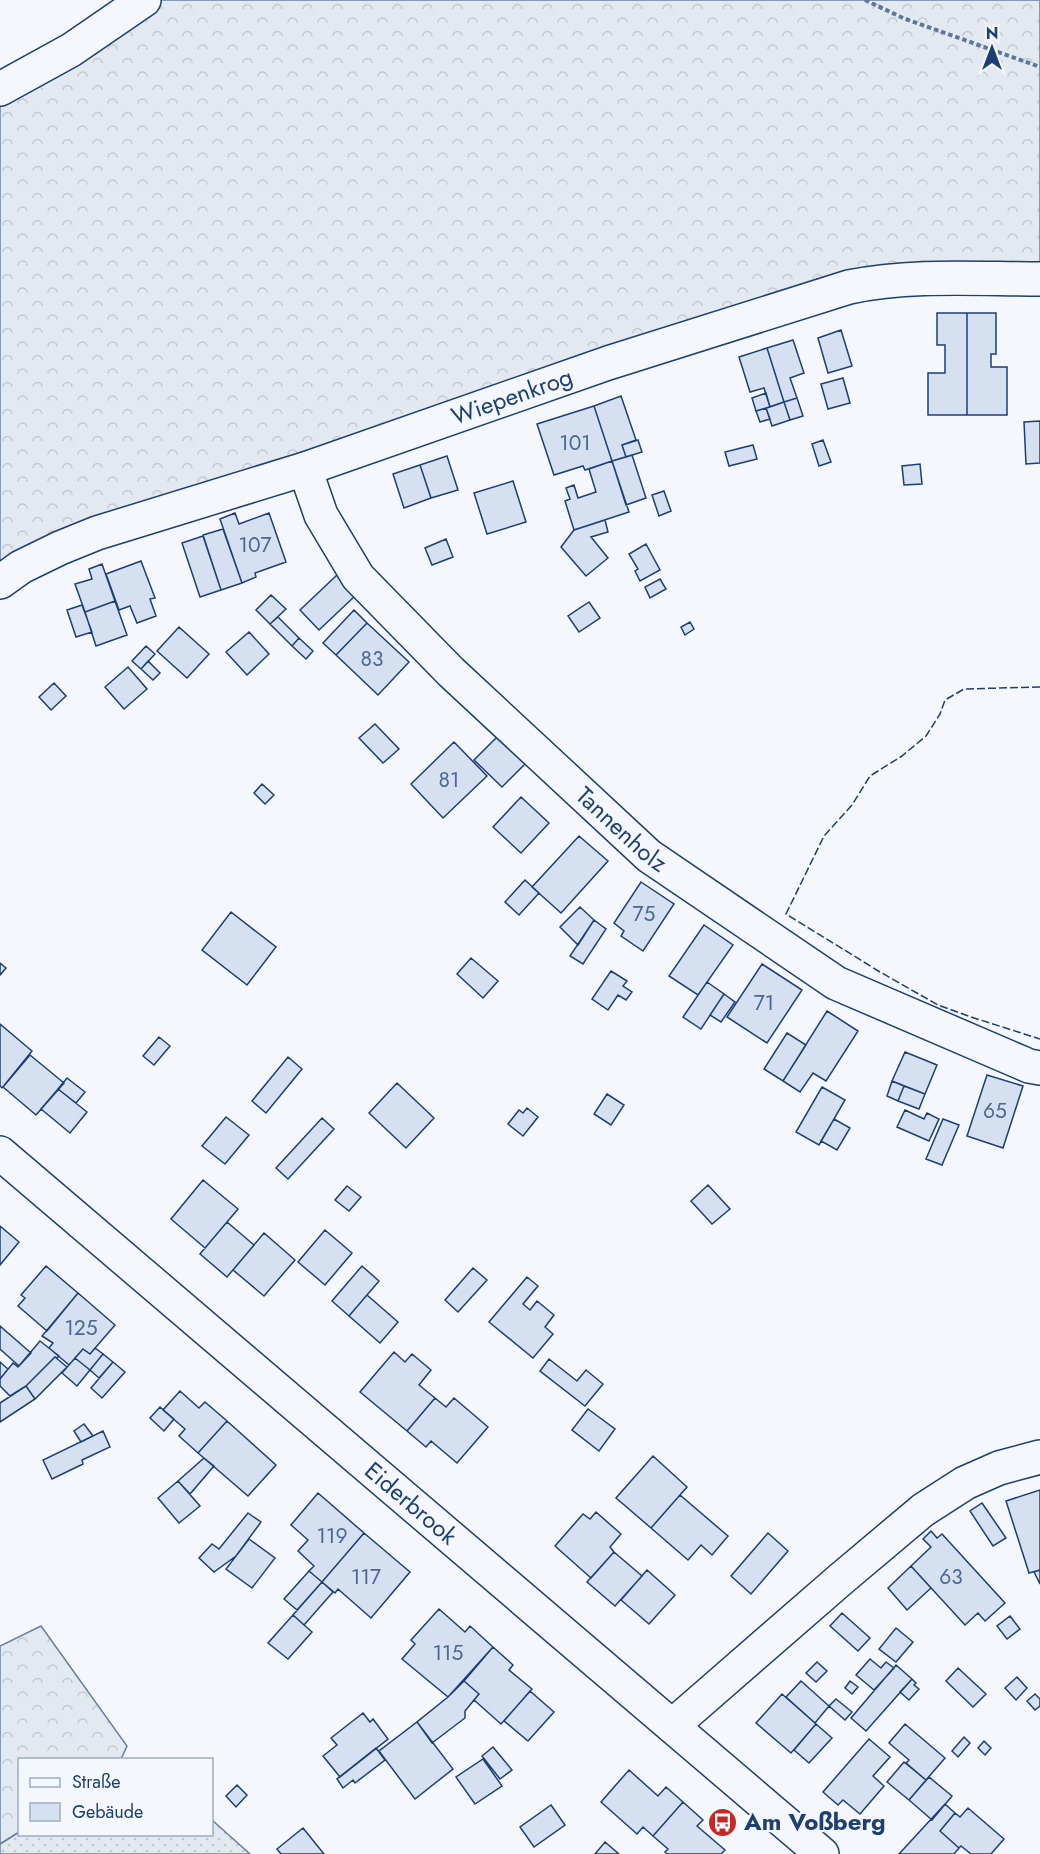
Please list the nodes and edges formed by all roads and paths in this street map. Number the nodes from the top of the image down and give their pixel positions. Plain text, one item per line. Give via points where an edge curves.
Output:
1 (144, 0) edge
2 (865, 0) edge
3 (1040, 67) edge
4 (0, 89) edge
5 (1040, 279) edge
6 (305, 469) junction
7 (0, 582) edge
8 (1040, 1068) edge
9 (0, 1154) edge
10 (1040, 1457) edge
11 (672, 1726) junction
12 (822, 1854) edge

1 - 4 street via 70,50
2 - 3 path via 903,18
5 - 6 street, Wiepenkrog via 930,278 849,287 608,363
6 - 7 street, Wiepenkrog via 97,533 21,567
6 - 8 street, Tannenholz via 321,515 358,577 451,672 649,856 836,983
9 - 11 street, Eiderbrook
10 - 11 street via 964,1483 923,1510
11 - 12 street, Eiderbrook

